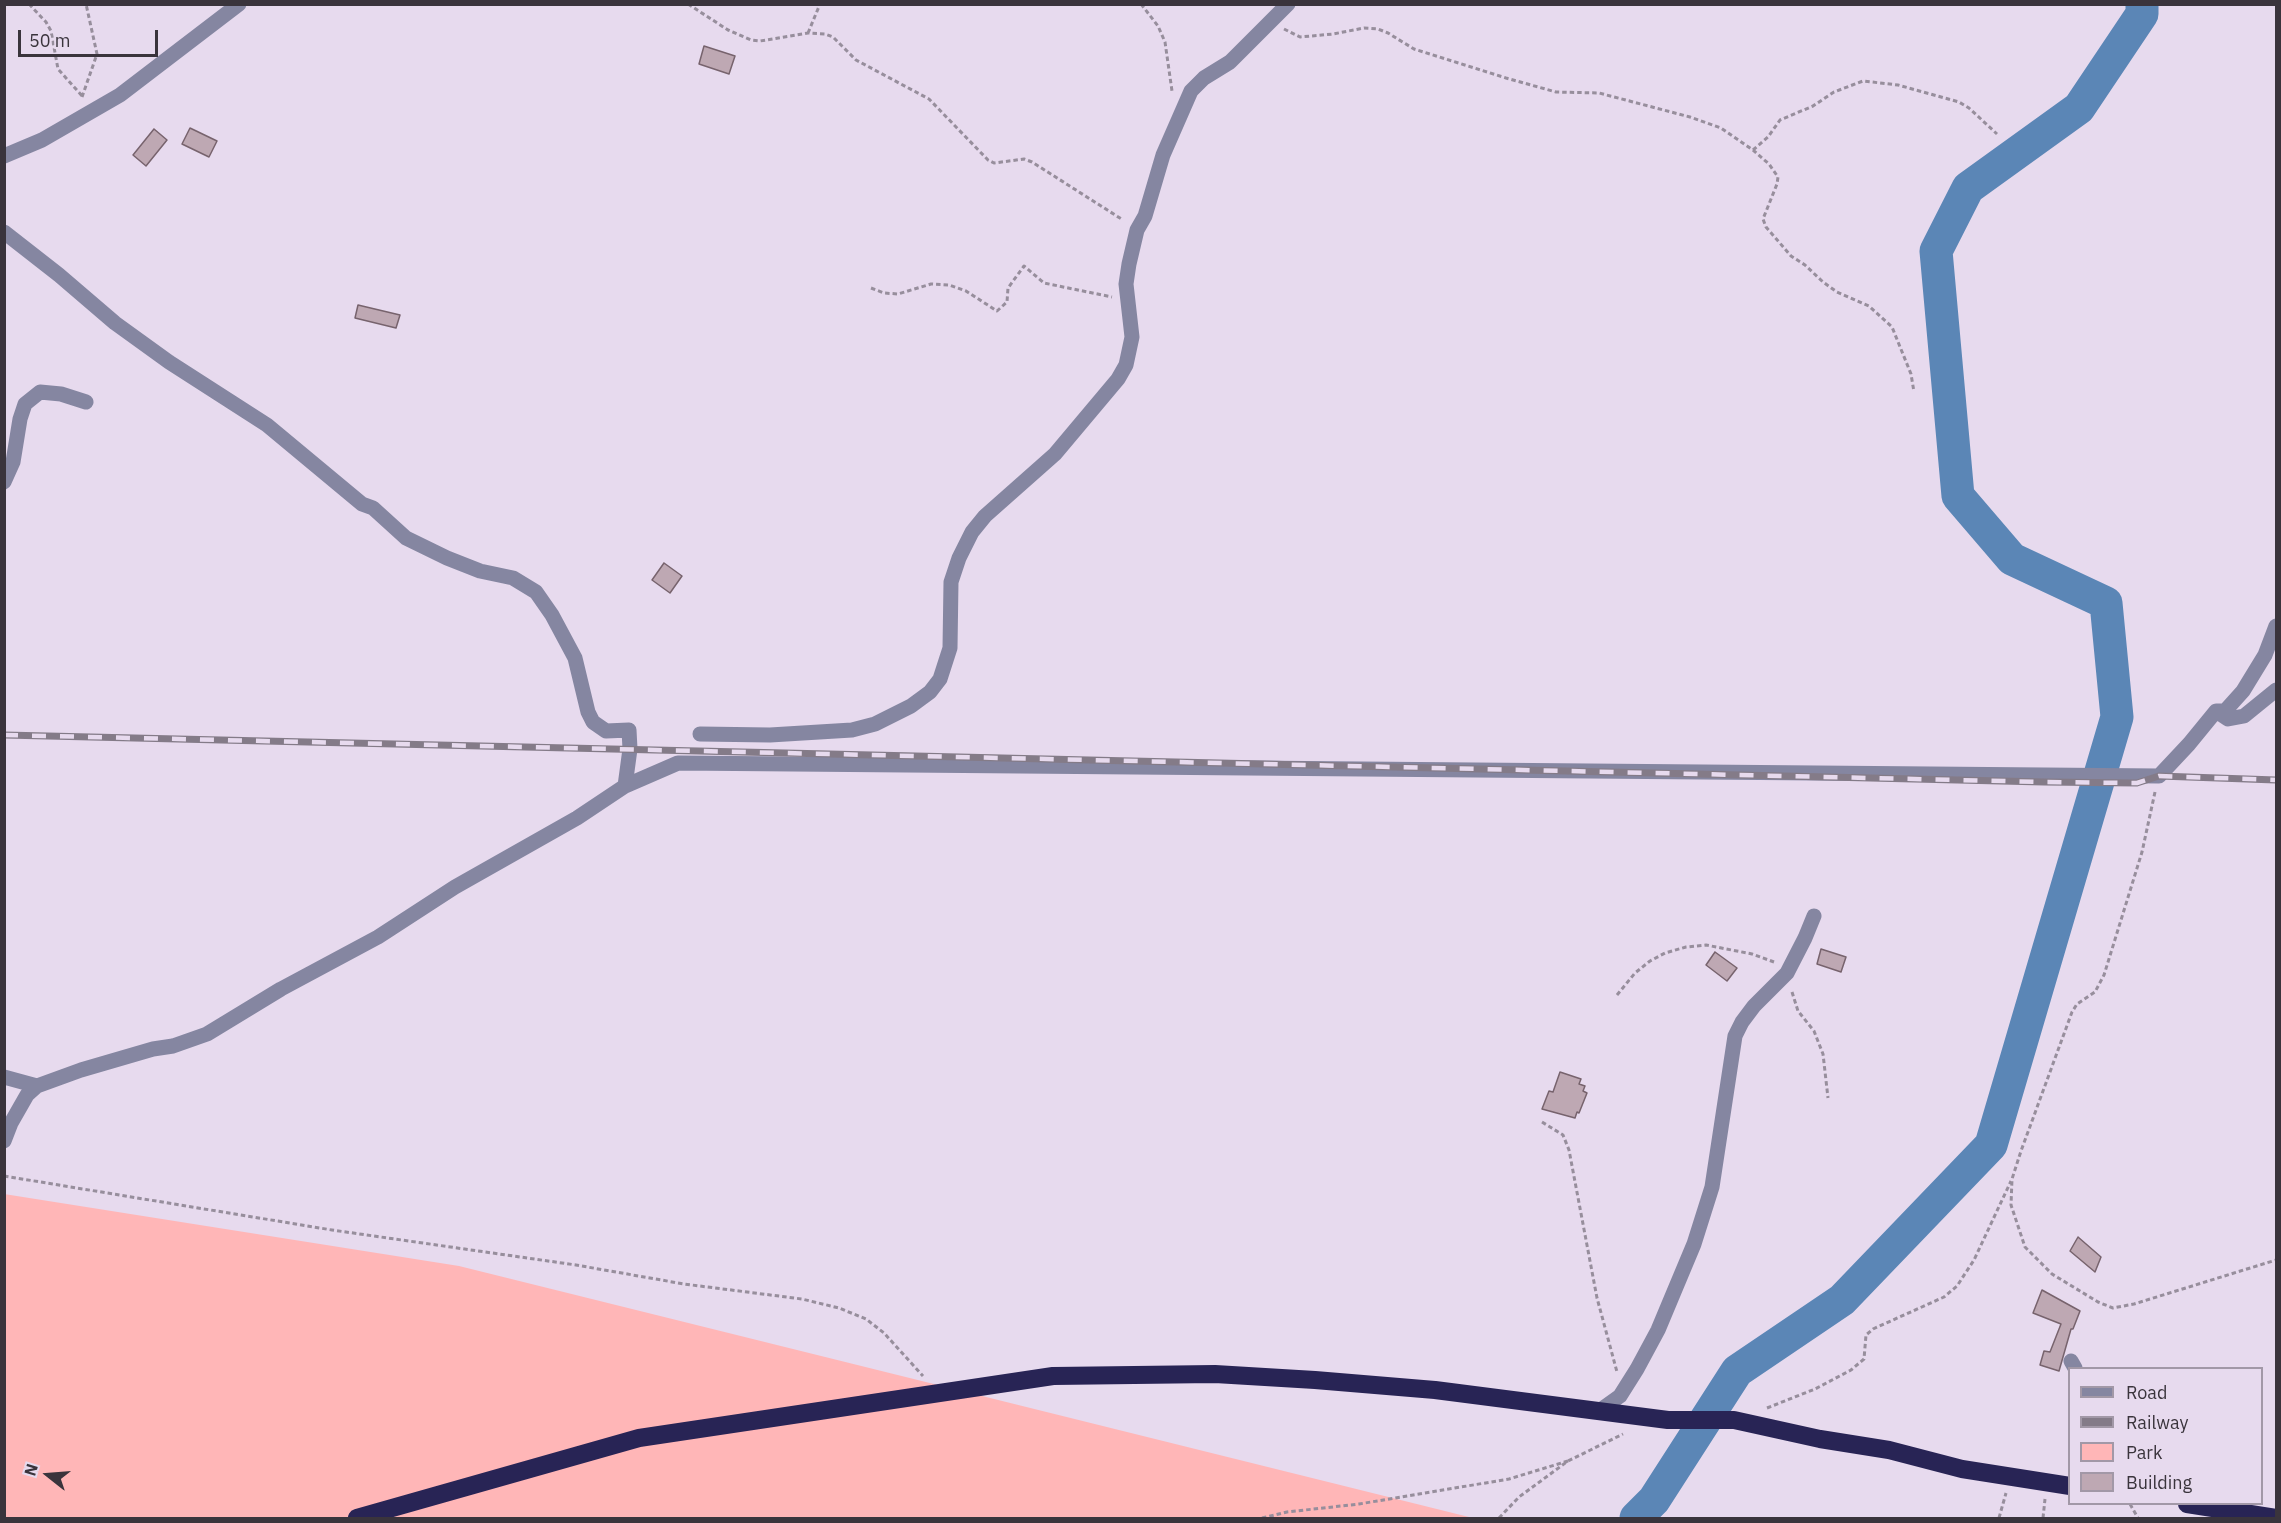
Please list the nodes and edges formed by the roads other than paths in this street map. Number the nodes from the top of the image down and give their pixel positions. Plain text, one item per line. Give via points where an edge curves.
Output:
1 (238, 4) edge
2 (1288, 4) edge
3 (4, 156) edge
4 (4, 232) edge
5 (86, 402) dead end
6 (4, 482) edge
7 (2277, 626) edge
8 (2277, 690) edge
9 (2216, 711) junction
10 (700, 734) dead end
11 (625, 786) junction
12 (1814, 916) dead end
13 (4, 1077) edge
14 (37, 1086) junction
15 (4, 1141) edge
16 (1599, 1411) junction
17 (2068, 1486) edge
18 (2200, 1505) edge
19 (357, 1518) edge
20 (2277, 1518) edge

1 - 3 street via 120,95 42,140
2 - 10 street via 1230,62 1191,91 1157,173 1146,216 1137,230 1126,284 1132,338 1118,379 1055,454 972,532 951,582 950,648 940,679 930,692 892,717 852,730
4 - 11 street via 115,323 267,425 406,538 469,567 513,578 536,592 575,658 593,722 606,731 628,730 630,749
5 - 6 street via 40,392 25,404 13,462
7 - 9 street via 2243,691 2225,711
8 - 9 street via 2244,716 2228,719
9 - 11 street via 2159,776 678,763
11 - 14 street via 577,818 454,887 378,937 271,994 207,1034
12 - 16 street via 1789,970 1754,1006 1735,1035 1712,1187 1694,1244 1658,1330 1623,1391
13 - 14 street
14 - 15 street via 27,1095
16 - 17 highway via 1668,1420 1740,1422 1889,1450 1962,1469
16 - 19 highway via 1435,1390 1215,1374 1053,1376 639,1437
18 - 20 highway

